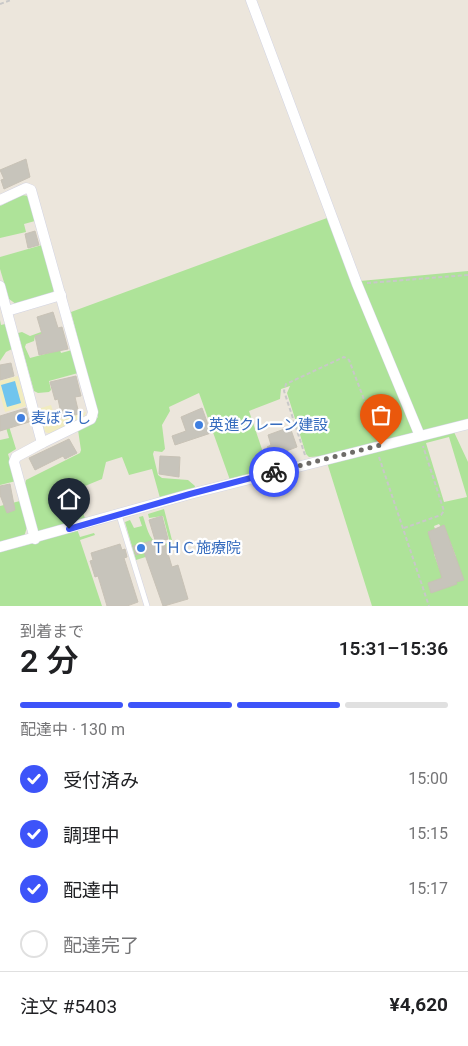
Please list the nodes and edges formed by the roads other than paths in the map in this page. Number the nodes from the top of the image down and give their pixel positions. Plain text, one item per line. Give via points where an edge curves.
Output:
1 (252, 0) edge
2 (0, 200) edge
3 (0, 286) edge
4 (62, 295) junction
5 (4, 310) edge
6 (468, 424) edge
7 (420, 436) junction
8 (42, 443) junction
9 (119, 515) junction
10 (35, 539) junction
11 (0, 547) edge
12 (146, 606) edge

1 - 7 street via 357,284
2 - 4 street via 26,188 31,190
3 - 5 street
4 - 5 street
4 - 8 street via 93,412 90,419
5 - 8 street
6 - 7 street
7 - 9 street
8 - 10 street via 16,457 14,462
9 - 10 street
9 - 12 lane
10 - 11 street

